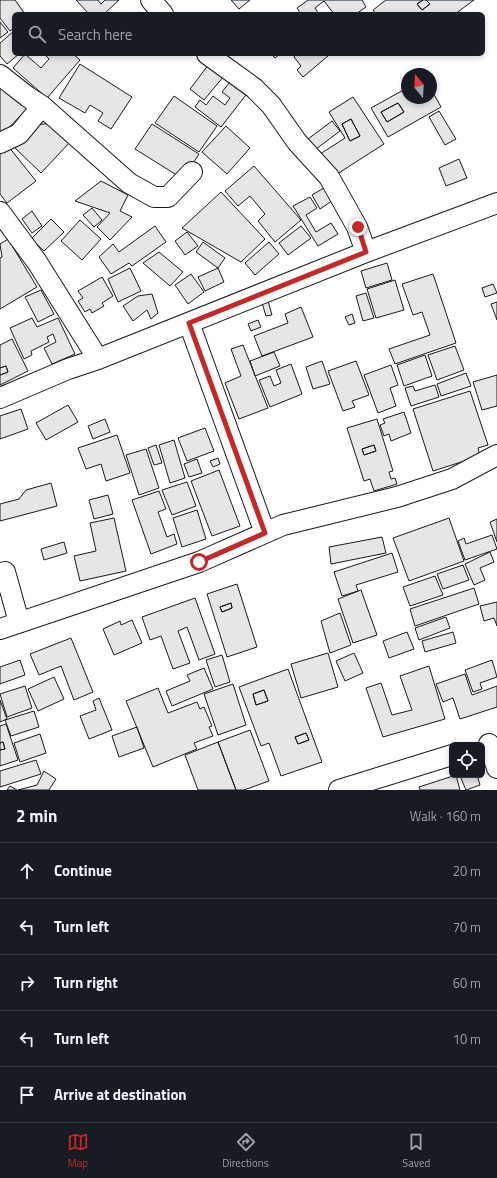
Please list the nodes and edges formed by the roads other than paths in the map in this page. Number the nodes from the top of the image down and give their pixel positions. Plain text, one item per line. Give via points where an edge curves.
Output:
1 (210, 56) edge
2 (0, 75) edge
3 (42, 106) junction
4 (0, 143) edge
5 (192, 172) dead end
6 (497, 203) edge
7 (0, 212) edge
8 (366, 252) junction
9 (189, 323) junction
10 (98, 359) junction
11 (0, 398) edge
12 (497, 455) edge
13 (265, 533) junction
14 (5, 572) dead end
15 (19, 622) junction
16 (0, 629) edge
17 (489, 744) edge
18 (449, 756) edge
19 (497, 768) edge
20 (339, 790) edge

1 - 8 street via 254,88 271,105 296,142 329,178 358,227
2 - 3 street
3 - 4 street via 19,134
3 - 5 street via 129,183 154,197 168,197
6 - 8 street
7 - 10 street via 37,262
8 - 9 street
9 - 10 street
9 - 13 street
10 - 11 street
12 - 13 street via 452,479 397,497 283,525
13 - 15 street via 199,562
14 - 15 street
15 - 16 street
17 - 19 street
18 - 20 street

